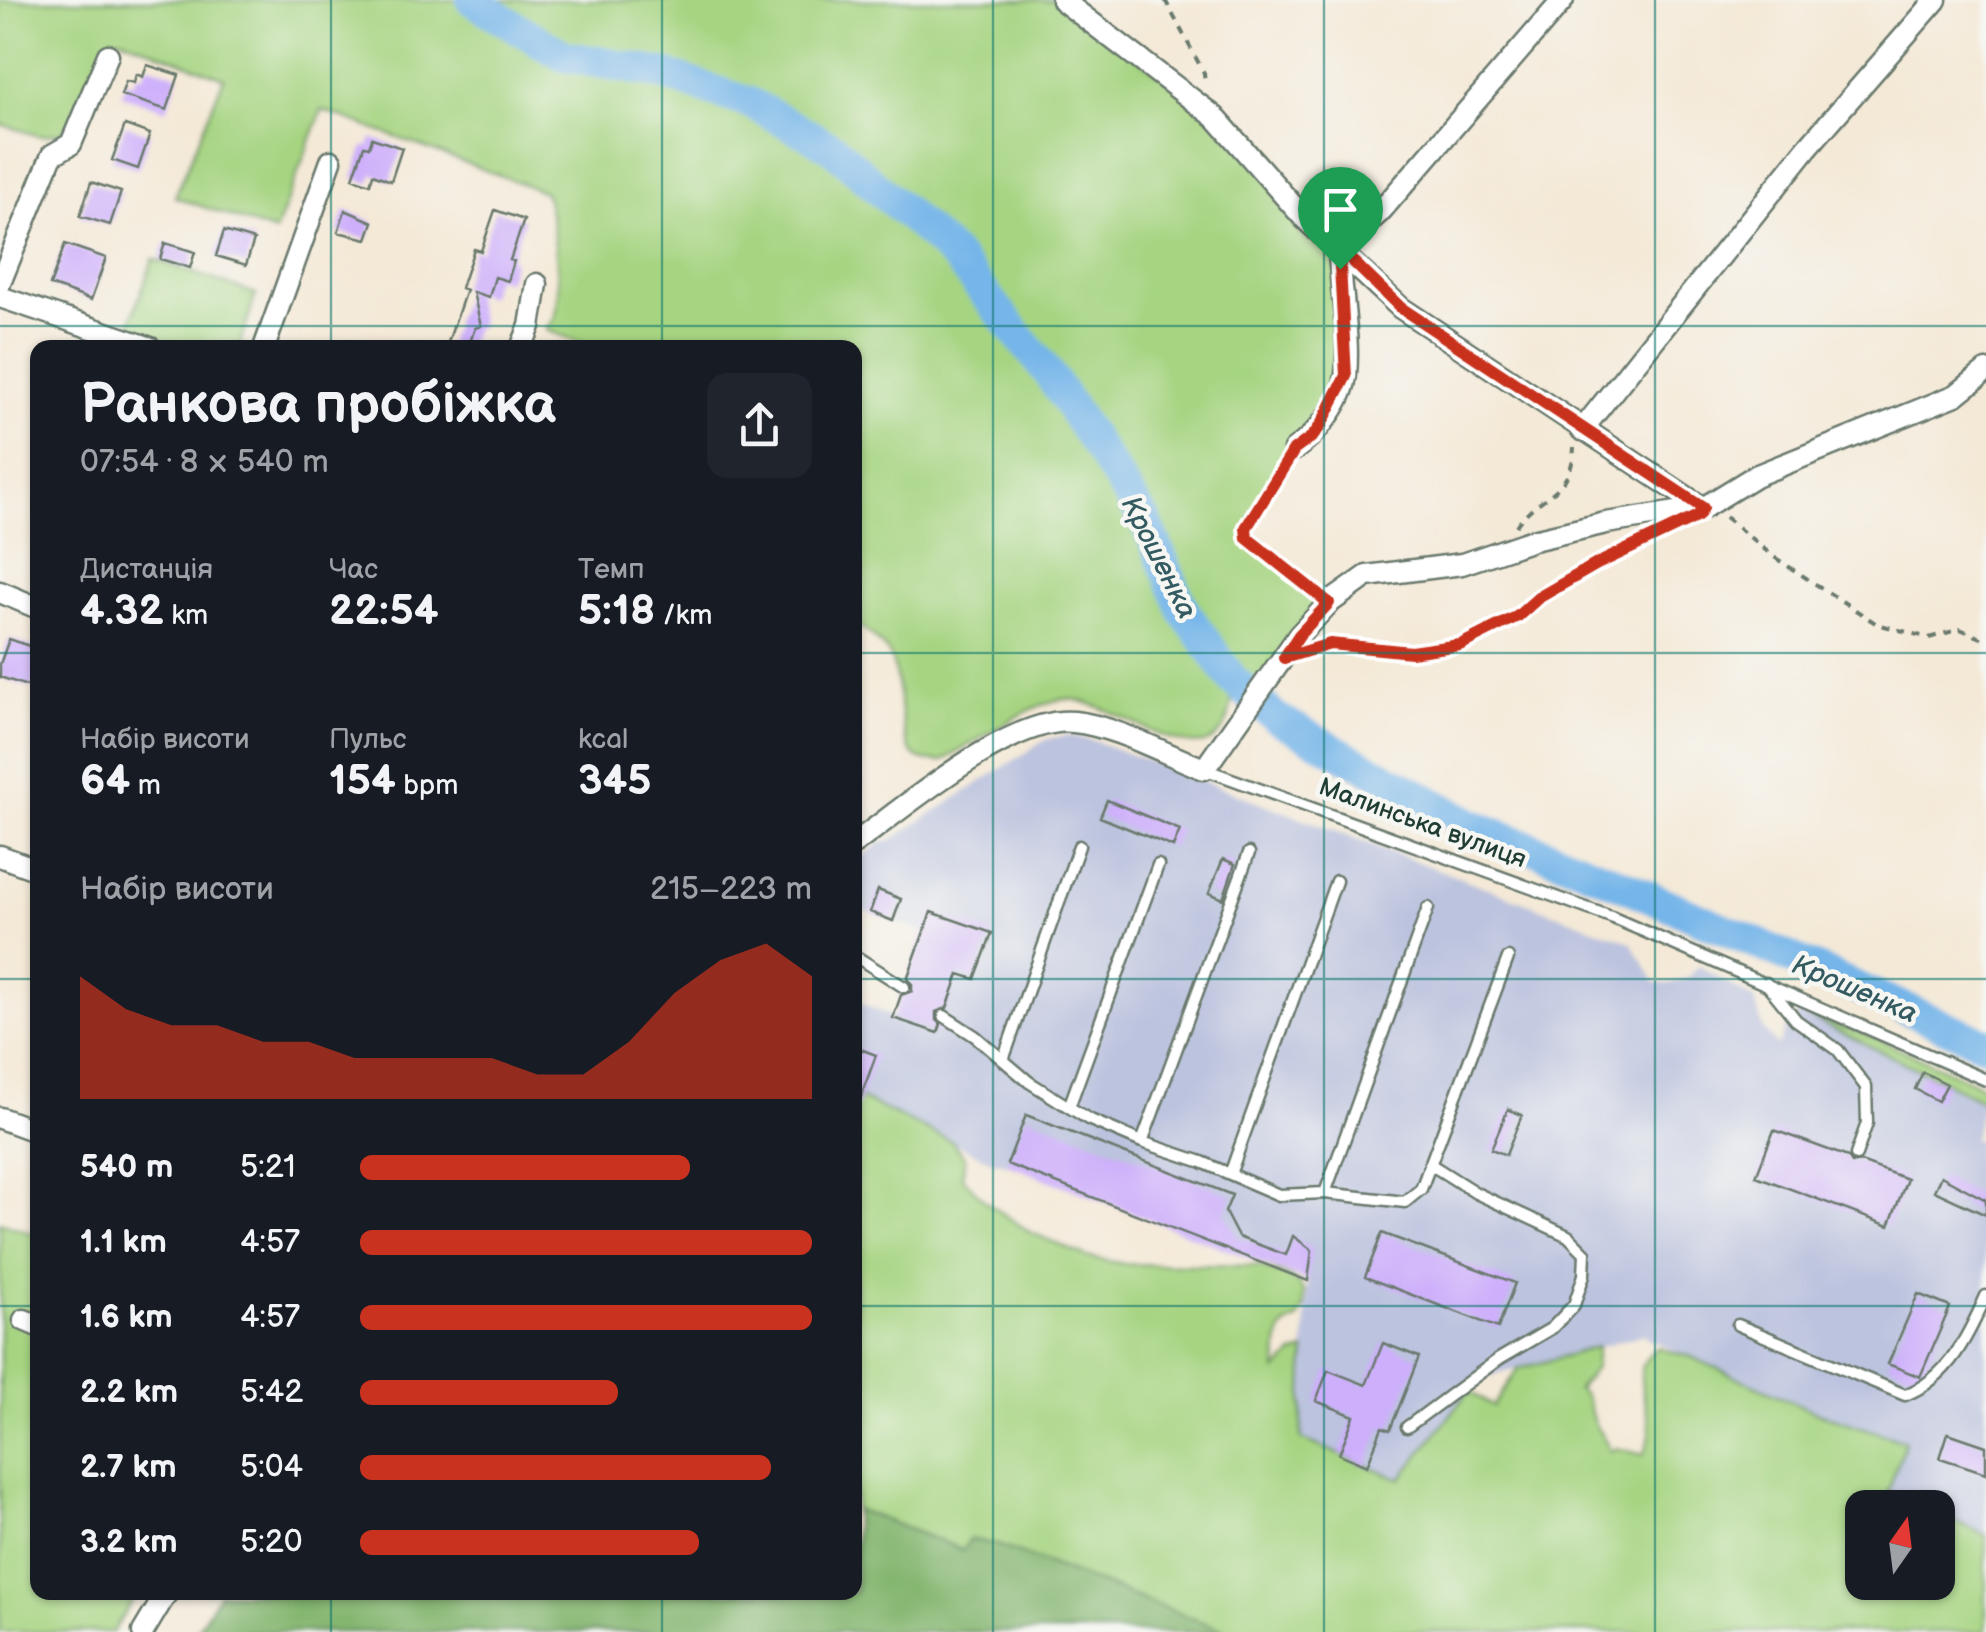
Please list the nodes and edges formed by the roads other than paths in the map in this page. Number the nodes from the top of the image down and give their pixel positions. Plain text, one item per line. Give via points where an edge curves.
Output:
1 (1062, 0) edge
2 (1563, 0) edge
3 (1936, 0) edge
4 (108, 56) dead end
5 (331, 161) dead end
6 (1339, 248) junction
7 (0, 283) edge
8 (537, 284) dead end
9 (0, 298) edge
10 (127, 340) edge
11 (267, 340) edge
12 (524, 340) edge
13 (1986, 371) edge
14 (1575, 426) junction
15 (1294, 450) joint
16 (1703, 508) junction
17 (0, 592) edge
18 (1329, 603) junction
19 (30, 605) edge
20 (1207, 765) junction
21 (862, 839) edge
22 (1079, 846) dead end
23 (1249, 853) dead end
24 (0, 856) edge
25 (1158, 866) dead end
26 (30, 867) edge
27 (1336, 881) dead end
28 (1428, 908) dead end
29 (1508, 958) dead end
30 (862, 960) edge
31 (1765, 982) junction
32 (904, 987) dead end
33 (944, 1016) dead end
34 (1002, 1060) junction
35 (1986, 1080) edge
36 (1068, 1107) junction
37 (0, 1118) edge
38 (30, 1129) edge
39 (1142, 1142) junction
40 (1856, 1154) dead end
41 (1430, 1164) junction
42 (1230, 1174) junction
43 (1326, 1193) junction
44 (1986, 1296) edge
45 (1738, 1324) dead end
46 (1407, 1427) dead end
47 (161, 1600) edge
48 (143, 1632) edge

1 - 6 street via 1215,117
2 - 6 street via 1380,212
3 - 14 street
4 - 7 street via 71,144 52,155
5 - 11 street
6 - 14 street via 1401,308
6 - 15 street via 1346,376 1321,425
8 - 12 street
9 - 10 street
13 - 16 street via 1956,395 1755,476
14 - 16 street
15 - 18 lane via 1246,528 1247,538
16 - 18 street via 1606,523 1462,564 1366,576
17 - 19 street
18 - 20 street
20 - 21 street, Малинська вулиця via 1089,725 1041,724 986,752
20 - 31 lane, Малинська вулиця via 1611,916
22 - 34 lane
23 - 39 lane
24 - 26 street
25 - 36 lane
27 - 42 lane
28 - 43 lane
29 - 41 lane
30 - 32 lane
31 - 35 lane, Малинська вулиця
31 - 40 lane via 1796,1020 1838,1050 1866,1087 1867,1123
33 - 34 lane
34 - 36 lane
36 - 39 lane
37 - 38 street
39 - 42 lane
41 - 43 lane via 1420,1189 1405,1202
41 - 46 lane via 1568,1236 1585,1253 1584,1275 1574,1306 1552,1328
42 - 43 lane via 1279,1194
44 - 45 lane via 1950,1362 1905,1394
47 - 48 street

